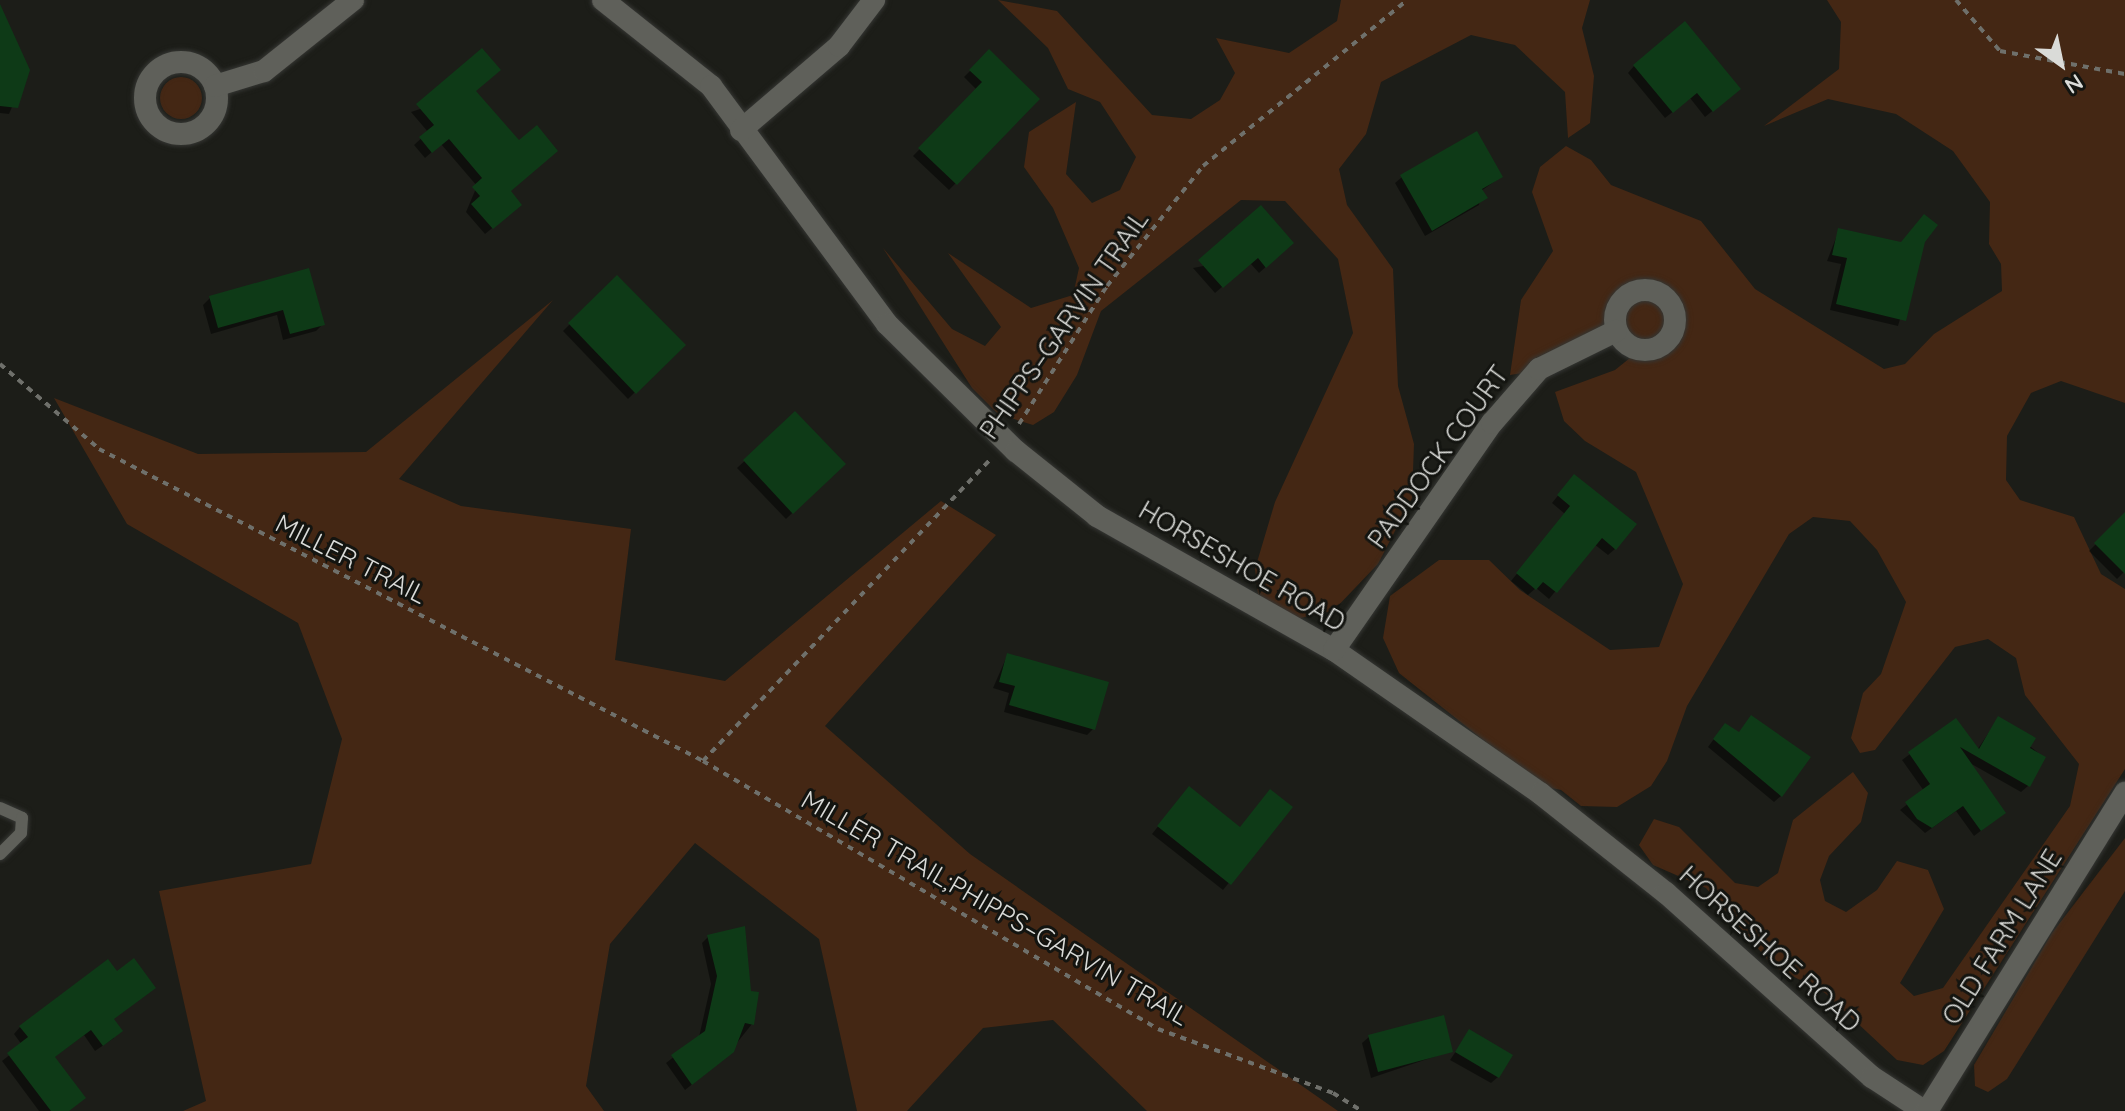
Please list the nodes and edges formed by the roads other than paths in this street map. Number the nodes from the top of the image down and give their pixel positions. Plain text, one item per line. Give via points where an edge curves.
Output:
1 (353, 0) edge
2 (603, 0) edge
3 (874, 0) edge
4 (215, 86) dead end
5 (741, 130) junction
6 (1616, 331) dead end
7 (1334, 650) junction
8 (2125, 793) edge
9 (0, 808) edge
10 (0, 854) edge
11 (1925, 1111) edge

1 - 4 street via 264,71
2 - 5 street, HORSESHOE ROAD via 711,86
3 - 5 street via 839,46
5 - 7 street, HORSESHOE ROAD via 887,324 1006,443 1097,516
6 - 7 street, PADDOCK COURT via 1539,369 1492,423
7 - 11 street, HORSESHOE ROAD via 1541,794 1666,893 1872,1077
8 - 11 street, OLD FARM LANE
9 - 10 lane via 22,818 21,833

